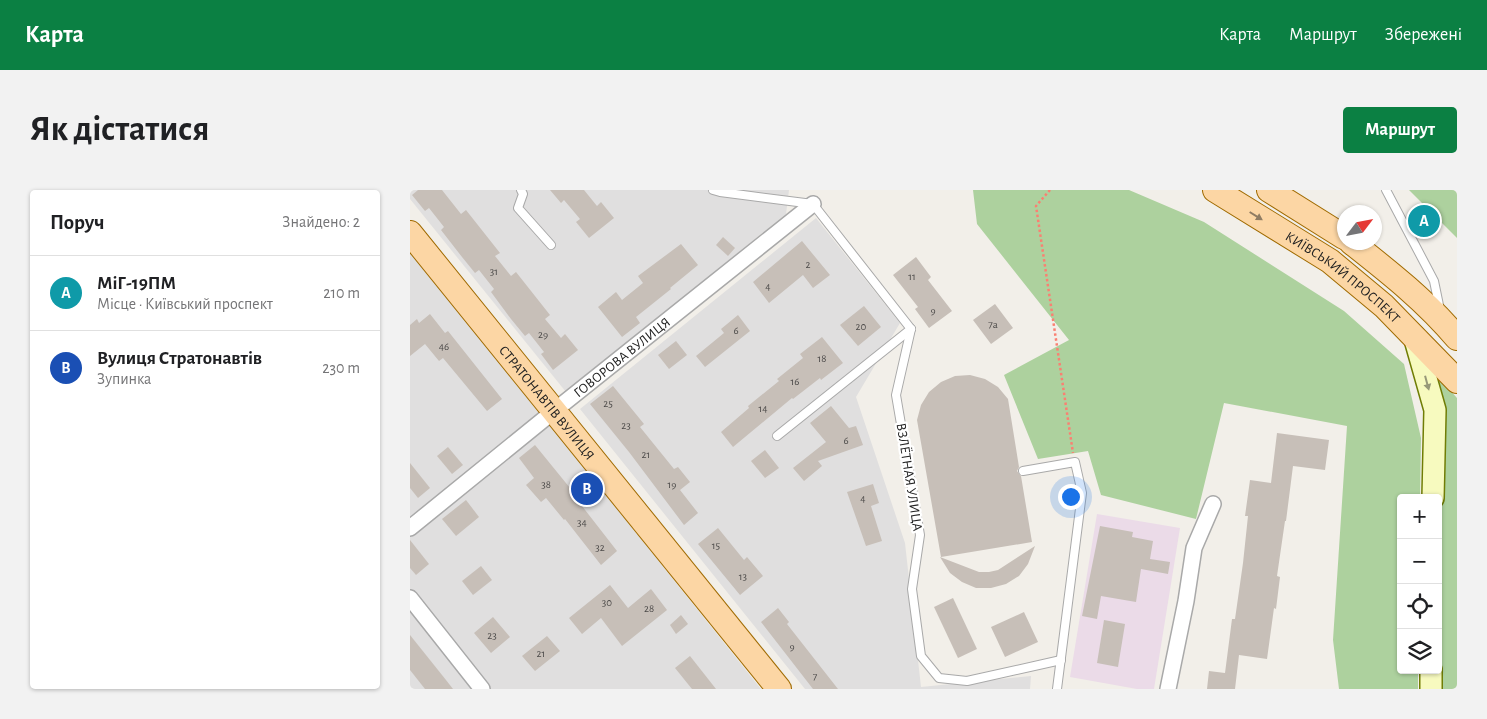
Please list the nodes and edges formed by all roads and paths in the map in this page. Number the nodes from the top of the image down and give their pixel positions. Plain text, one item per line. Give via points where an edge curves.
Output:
1 (521, 190) edge
2 (712, 190) edge
3 (1050, 190) edge
4 (1215, 190) edge
5 (1269, 190) edge
6 (1386, 190) edge
7 (812, 204) junction
8 (410, 233) edge
9 (1337, 233) edge
10 (551, 245) dead end
11 (1361, 250) edge
12 (1403, 283) junction
13 (1384, 306) junction
14 (1442, 319) junction
15 (911, 329) junction
16 (1414, 336) junction
17 (1457, 338) edge
18 (1457, 381) edge
19 (554, 411) junction
20 (777, 436) dead end
21 (1075, 462) junction
22 (1023, 471) dead end
23 (1434, 494) edge
24 (1213, 504) dead end
25 (410, 528) edge
26 (410, 598) edge
27 (1061, 660) junction
28 (1431, 674) edge
29 (482, 689) edge
30 (779, 689) edge
31 (1057, 689) edge
32 (1168, 689) edge
33 (1431, 689) edge

1 - 10 lane via 523,194 518,208
2 - 7 lane
3 - 21 path via 1036,206
4 -> 13 main road, КИЇВСЬКИЙ ПРОСПЕКТ via 1330,262
5 - 9 main road, КИЇВСЬКИЙ ПРОСПЕКТ
6 - 14 lane via 1434,282
7 - 15 lane
7 - 19 street, ГОВОРОВА ВУЛИЦЯ
8 - 19 main road, СТРАТОНАВТІВ ВУЛИЦЯ
11 - 12 main road
12 - 13 main road via 1405,296 1398,305
12 - 14 main road
13 - 16 main road, КИЇВСЬКИЙ ПРОСПЕКТ
14 - 16 main road via 1426,318
14 - 17 main road
15 - 20 lane
15 - 27 lane, ВЗЛЁТНАЯ УЛИЦА via 896,395 920,535 912,589 921,656 939,678 967,681
16 - 18 main road, КИЇВСЬКИЙ ПРОСПЕКТ
16 -> 23 street via 1435,410
19 - 25 street, ГОВОРОВА ВУЛИЦЯ
19 - 30 main road, СТРАТОНАВТІВ ВУЛИЦЯ
21 - 22 lane
21 - 27 lane via 1082,493
24 - 32 street via 1194,548
26 - 29 street
27 - 31 lane
28 - 33 street

